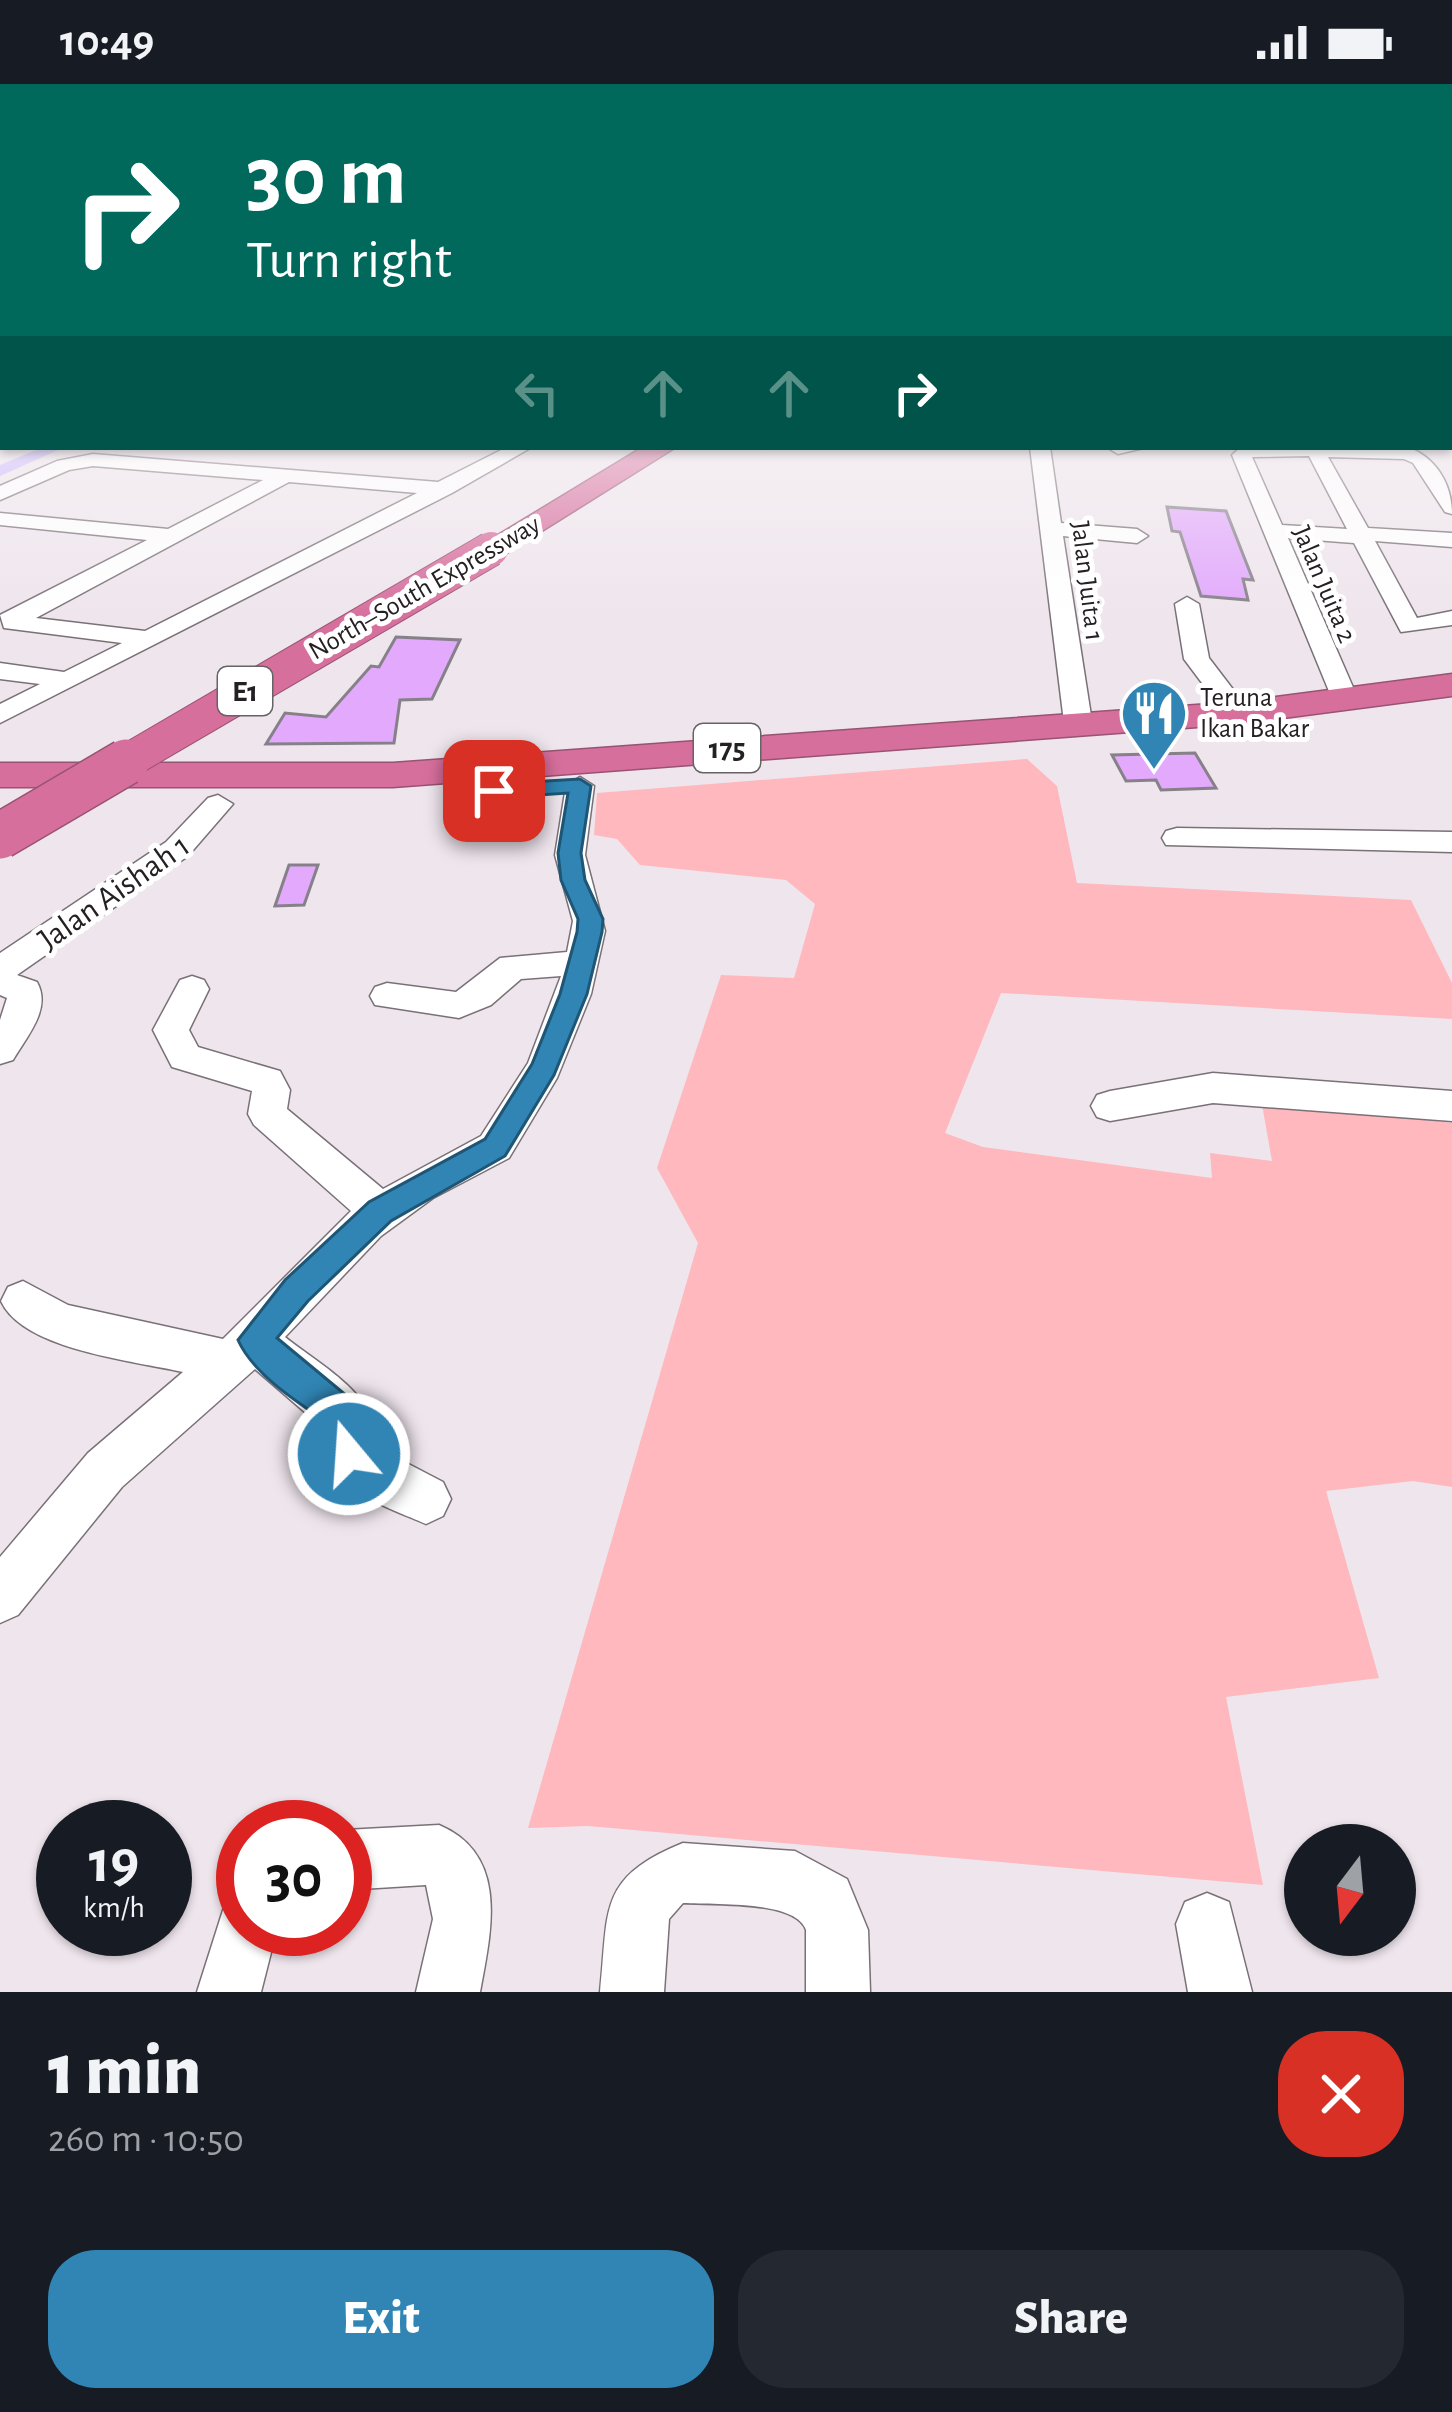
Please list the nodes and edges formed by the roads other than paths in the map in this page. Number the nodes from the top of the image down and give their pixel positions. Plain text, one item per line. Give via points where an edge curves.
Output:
1 (516, 450) edge
2 (625, 450) edge
3 (656, 450) edge
4 (1040, 450) edge
5 (1232, 450) edge
6 (1316, 450) junction
7 (1244, 452) junction
8 (77, 454) edge
9 (290, 475) junction
10 (0, 480) edge
11 (445, 489) junction
12 (0, 494) edge
13 (1452, 508) edge
14 (0, 519) edge
15 (1051, 529) junction
16 (1274, 531) junction
17 (168, 536) junction
18 (1137, 536) dead end
19 (1364, 536) junction
20 (1452, 540) edge
21 (476, 547) junction
22 (1187, 604) dead end
23 (1452, 618) edge
24 (4, 622) edge
25 (147, 638) junction
26 (0, 671) edge
27 (65, 680) junction
28 (1452, 685) edge
29 (1346, 701) junction
30 (1238, 712) junction
31 (0, 715) edge
32 (1442, 719) edge
33 (1078, 722) junction
34 (0, 775) edge
35 (580, 786) junction
36 (0, 803) edge
37 (218, 805) junction
38 (0, 836) edge
39 (1177, 838) dead end
40 (1452, 842) edge
41 (578, 963) junction
42 (0, 970) edge
43 (0, 982) edge
44 (192, 989) dead end
45 (386, 995) dead end
46 (0, 1050) edge
47 (1110, 1106) dead end
48 (1452, 1106) edge
49 (380, 1211) junction
50 (23, 1301) dead end
51 (240, 1350) junction
52 (426, 1499) dead end
53 (0, 1597) edge
54 (372, 1859) edge
55 (1208, 1924) dead end
56 (239, 1956) edge
57 (229, 1992) edge
58 (448, 1992) edge
59 (632, 1992) edge
60 (838, 1992) edge
61 (1220, 1992) edge

1 - 11 street
2 - 21 highway, North–South Expressway / E1
3 - 21 highway, North–South Expressway / E1
4 - 15 street, Jalan Juita 1
5 - 7 street
6 - 7 street
6 - 13 street via 1420,459
6 - 19 street
7 - 16 street, Jalan Juita 2
8 - 9 street
8 - 10 street
8 - 12 street
9 - 11 street
9 - 17 street
11 - 25 street
14 - 17 street
15 - 18 street
15 - 33 street, Jalan Juita 1
16 - 19 street
16 - 29 street, Jalan Juita 2
17 - 24 street
19 - 20 street
19 - 23 street via 1410,627
21 - 36 highway, North–South Expressway / E1
21 - 38 highway, North–South Expressway / E1, bridge
22 - 30 street via 1197,658
24 - 25 street
25 - 27 street
26 - 27 street
27 - 31 street
28 - 29 highway, 175
29 - 30 highway, 175
30 - 33 highway, 175
32 - 35 highway, 175
33 - 34 highway, 175 via 393,775
35 - 37 highway, 175
35 - 41 street via 570,853 591,919
36 - 37 highway, 175
37 - 42 street, Jalan Aishah 1 via 177,849
39 - 40 street
41 - 45 street via 512,967 459,1005
41 - 49 street via 544,1068 495,1148
43 - 46 street via 25,992 24,1011
44 - 49 street via 170,1030 185,1057 267,1082 266,1114
47 - 48 street via 1213,1088
49 - 51 street
50 - 51 street via 59,1323
51 - 52 street via 347,1415 355,1462
51 - 53 street via 105,1469
54 - 58 street via 439,1855 456,1870 466,1892
55 - 61 street
56 - 57 street
59 - 60 street via 640,1907 661,1882 683,1874 795,1881 826,1900 837,1930

